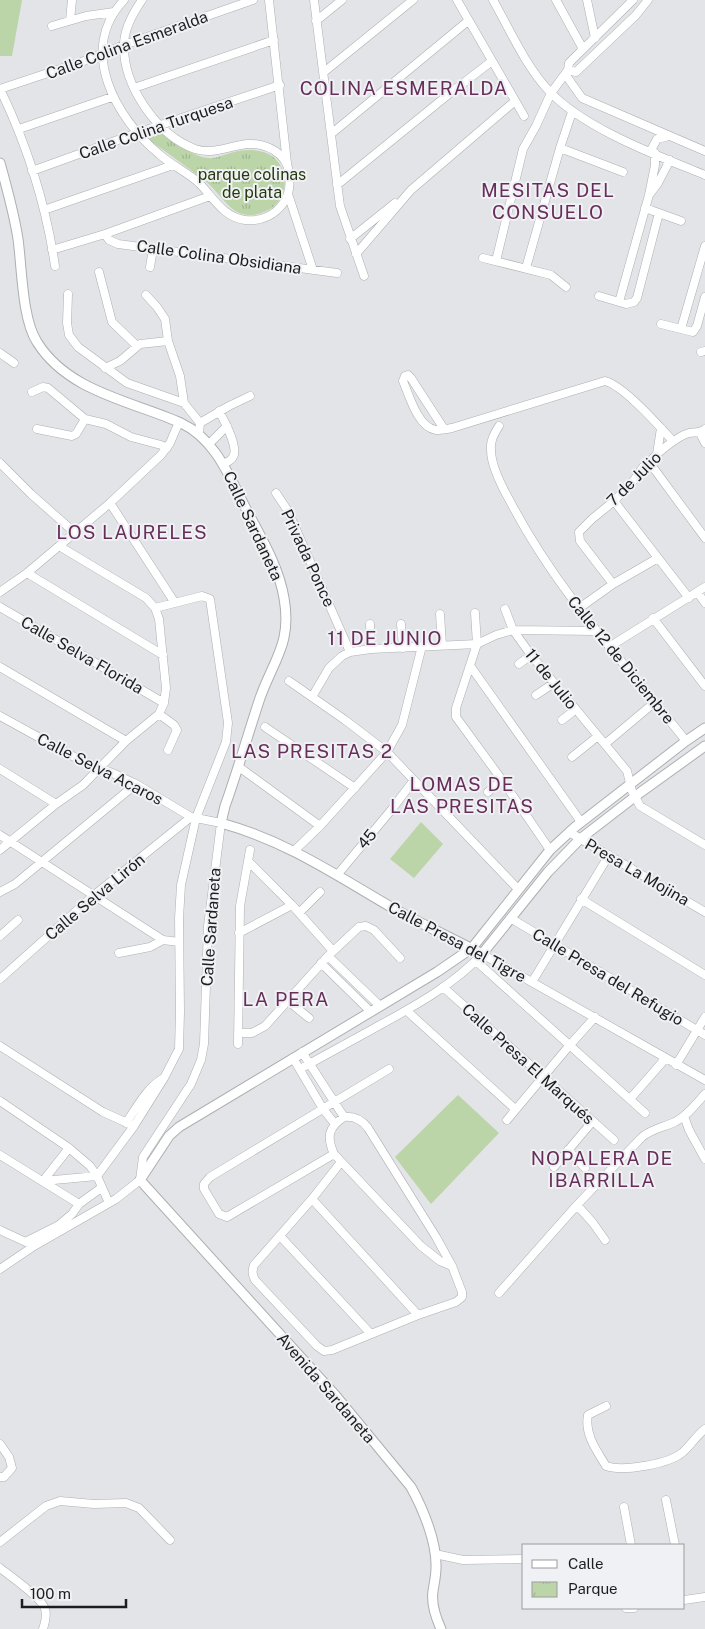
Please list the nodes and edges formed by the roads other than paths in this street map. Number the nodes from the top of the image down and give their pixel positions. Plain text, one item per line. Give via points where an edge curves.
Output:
1 (72, 0) edge
2 (124, 0) edge
3 (142, 0) edge
4 (254, 0) edge
5 (269, 0) edge
6 (314, 0) edge
7 (342, 0) edge
8 (413, 0) edge
9 (456, 0) edge
10 (493, 0) edge
11 (556, 0) edge
12 (588, 0) edge
13 (633, 0) edge
14 (648, 0) edge
15 (114, 12) junction
16 (615, 19) junction
17 (70, 20) junction
18 (316, 21) junction
19 (468, 21) junction
20 (52, 26) dead end
21 (622, 27) junction
22 (595, 38) junction
23 (274, 40) junction
24 (124, 45) junction
25 (583, 49) junction
26 (102, 55) junction
27 (492, 61) junction
28 (324, 72) junction
29 (566, 72) junction
30 (280, 85) junction
31 (134, 88) junction
32 (0, 89) edge
33 (551, 93) junction
34 (112, 97) junction
35 (514, 101) junction
36 (572, 112) junction
37 (524, 116) dead end
38 (160, 126) junction
39 (19, 129) junction
40 (137, 132) junction
41 (331, 134) junction
42 (669, 136) junction
43 (560, 148) junction
44 (705, 151) edge
45 (653, 153) junction
46 (670, 160) junction
47 (0, 163) edge
48 (287, 163) junction
49 (173, 165) junction
50 (32, 171) junction
51 (623, 172) dead end
52 (705, 175) edge
53 (337, 186) junction
54 (411, 190) junction
55 (288, 194) junction
56 (649, 194) junction
57 (210, 196) junction
58 (645, 208) junction
59 (44, 210) junction
60 (659, 213) junction
61 (682, 221) dead end
62 (105, 234) junction
63 (350, 240) junction
64 (705, 246) edge
65 (153, 249) junction
66 (52, 250) junction
67 (356, 254) junction
68 (483, 258) dead end
69 (496, 261) junction
70 (55, 266) dead end
71 (150, 267) dead end
72 (526, 268) junction
73 (313, 270) junction
74 (99, 272) dead end
75 (337, 273) dead end
76 (364, 276) dead end
77 (566, 287) dead end
78 (68, 294) dead end
79 (146, 295) dead end
80 (599, 296) dead end
81 (705, 298) edge
82 (619, 302) junction
83 (661, 324) dead end
84 (681, 329) junction
85 (168, 341) junction
86 (136, 346) junction
87 (0, 353) edge
88 (14, 363) dead end
89 (105, 368) junction
90 (32, 392) dead end
91 (250, 396) dead end
92 (184, 403) junction
93 (219, 411) junction
94 (85, 419) junction
95 (200, 423) junction
96 (227, 426) junction
97 (499, 426) dead end
98 (177, 427) junction
99 (661, 428) junction
100 (37, 429) dead end
101 (444, 429) junction
102 (703, 431) edge
103 (199, 433) junction
104 (673, 441) junction
105 (705, 443) edge
106 (209, 444) junction
107 (169, 446) junction
108 (657, 454) junction
109 (0, 463) edge
110 (223, 464) junction
111 (648, 465) junction
112 (276, 493) dead end
113 (614, 501) junction
114 (110, 503) junction
115 (74, 532) junction
116 (705, 538) edge
117 (59, 546) junction
118 (658, 558) junction
119 (27, 573) junction
120 (613, 584) junction
121 (705, 588) edge
122 (0, 592) edge
123 (698, 593) junction
124 (688, 598) junction
125 (175, 603) junction
126 (705, 603) edge
127 (0, 607) edge
128 (156, 608) junction
129 (505, 609) dead end
130 (578, 609) junction
131 (475, 613) dead end
132 (440, 614) dead end
133 (653, 618) junction
134 (370, 624) dead end
135 (401, 624) dead end
136 (514, 630) junction
137 (595, 630) junction
138 (477, 644) junction
139 (442, 645) junction
140 (422, 646) junction
141 (609, 647) junction
142 (403, 648) junction
143 (371, 649) junction
144 (350, 652) junction
145 (163, 655) junction
146 (531, 655) junction
147 (518, 664) dead end
148 (0, 667) edge
149 (470, 667) junction
150 (289, 681) dead end
151 (554, 683) junction
152 (705, 686) edge
153 (536, 695) dead end
154 (312, 697) junction
155 (654, 702) junction
156 (164, 704) junction
157 (575, 710) junction
158 (159, 714) junction
159 (0, 716) edge
160 (562, 720) dead end
161 (265, 727) dead end
162 (705, 728) edge
163 (598, 736) junction
164 (126, 741) junction
165 (686, 741) junction
166 (605, 744) junction
167 (705, 746) edge
168 (168, 750) dead end
169 (387, 752) junction
170 (572, 757) dead end
171 (99, 767) junction
172 (239, 767) junction
173 (0, 769) edge
174 (414, 780) junction
175 (502, 780) junction
176 (136, 784) junction
177 (630, 784) junction
178 (355, 788) junction
179 (488, 792) dead end
180 (634, 797) junction
181 (56, 804) junction
182 (196, 818) junction
183 (217, 822) junction
184 (581, 822) junction
185 (320, 826) junction
186 (569, 832) junction
187 (0, 835) edge
188 (580, 839) junction
189 (10, 842) junction
190 (705, 845) edge
191 (0, 850) edge
192 (250, 850) dead end
193 (550, 850) junction
194 (294, 851) junction
195 (609, 855) junction
196 (40, 862) junction
197 (249, 862) junction
198 (338, 874) junction
199 (518, 889) junction
200 (0, 892) edge
201 (320, 892) dead end
202 (93, 896) junction
203 (581, 899) junction
204 (292, 905) junction
205 (705, 912) edge
206 (299, 913) junction
207 (512, 919) junction
208 (18, 920) dead end
209 (239, 933) junction
210 (0, 936) edge
211 (163, 940) junction
212 (180, 942) junction
213 (555, 945) junction
214 (472, 948) junction
215 (119, 953) dead end
216 (331, 954) junction
217 (482, 954) junction
218 (400, 958) dead end
219 (476, 961) junction
220 (322, 964) junction
221 (705, 975) edge
222 (0, 979) edge
223 (532, 982) junction
224 (443, 987) junction
225 (287, 1000) junction
226 (380, 1006) junction
227 (407, 1011) junction
228 (370, 1012) junction
229 (595, 1017) junction
230 (705, 1017) edge
231 (309, 1018) dead end
232 (697, 1030) junction
233 (238, 1033) junction
234 (705, 1035) edge
235 (238, 1044) dead end
236 (0, 1046) edge
237 (568, 1046) junction
238 (302, 1052) junction
239 (293, 1058) junction
240 (665, 1058) junction
241 (309, 1064) junction
242 (676, 1065) junction
243 (300, 1069) junction
244 (389, 1070) dead end
245 (542, 1077) junction
246 (164, 1078) junction
247 (705, 1080) edge
248 (705, 1094) edge
249 (630, 1099) junction
250 (0, 1101) edge
251 (334, 1102) junction
252 (324, 1108) junction
253 (515, 1109) junction
254 (645, 1113) dead end
255 (684, 1116) junction
256 (344, 1117) junction
257 (507, 1120) dead end
258 (126, 1122) junction
259 (592, 1122) junction
260 (335, 1124) junction
261 (134, 1126) junction
262 (614, 1140) dead end
263 (69, 1148) junction
264 (568, 1150) junction
265 (334, 1154) junction
266 (0, 1155) edge
267 (705, 1159) edge
268 (341, 1162) junction
269 (554, 1167) dead end
270 (585, 1168) dead end
271 (97, 1176) junction
272 (140, 1180) junction
273 (43, 1181) junction
274 (101, 1188) junction
275 (312, 1199) junction
276 (109, 1203) junction
277 (79, 1204) junction
278 (577, 1205) junction
279 (0, 1230) edge
280 (280, 1236) junction
281 (604, 1240) dead end
282 (26, 1241) junction
283 (34, 1246) junction
284 (452, 1266) junction
285 (0, 1269) edge
286 (499, 1292) dead end
287 (418, 1315) junction
288 (371, 1334) junction
289 (606, 1406) dead end
290 (705, 1429) edge
291 (0, 1444) edge
292 (0, 1477) edge
293 (666, 1500) dead end
294 (624, 1507) dead end
295 (170, 1540) dead end
296 (0, 1542) edge
297 (631, 1544) edge
298 (675, 1544) edge
299 (435, 1554) junction
300 (522, 1559) edge
301 (0, 1568) edge
302 (705, 1597) edge
303 (685, 1598) edge
304 (43, 1629) edge
305 (441, 1629) edge

1 - 17 street
2 - 15 street
3 - 24 street via 131,20
4 - 24 street, Calle Colina Esmeralda
5 - 23 street
6 - 18 street
7 - 18 street
8 - 28 street
9 - 19 street
10 - 33 street via 526,59
11 - 25 street
12 - 22 street
13 - 16 street
14 - 21 street
15 - 17 street
15 - 26 street
16 - 21 street
16 - 22 street
17 - 20 street
18 - 28 street
19 - 27 street
19 - 41 street
21 - 29 street via 576,72
22 - 25 street
23 - 30 street
23 - 31 street
24 - 26 street, Calle Colina Esmeralda
24 - 31 street via 125,67
25 - 29 street via 569,63
26 - 32 street, Calle Colina Esmeralda
26 - 34 street
27 - 35 street
27 - 53 street
28 - 41 street
29 - 33 street
29 - 42 street via 582,98
30 - 38 street, Calle Colina Turquesa
30 - 48 street
31 - 38 street
32 - 39 street
33 - 36 street
33 - 69 street via 523,149
34 - 39 street
34 - 40 street
35 - 37 street
35 - 54 street
36 - 43 street
36 - 45 street
38 - 40 street, Calle Colina Turquesa
38 - 48 street via 195,149 206,152 247,144 259,145 279,154
39 - 50 street
40 - 49 street
40 - 50 street, Calle Colina Turquesa
41 - 53 street
42 - 44 street
42 - 45 street via 657,139
43 - 51 street
43 - 72 street
45 - 46 street
45 - 56 street via 655,165
46 - 52 street
46 - 56 street
47 - 98 street, Calle Sardaneta via 18,238 28,316 36,341 59,367 86,386
48 - 55 street
49 - 57 street via 199,183
49 - 59 street
50 - 59 street
53 - 63 street
54 - 63 street
54 - 67 street
55 - 57 street via 274,213 256,220 244,220 228,213
55 - 73 street
56 - 58 street
57 - 62 street
58 - 60 street
58 - 82 street
59 - 66 street
60 - 61 street
60 - 82 street via 637,298 630,304
62 - 65 street, Calle Colina Obsidiana via 115,243
62 - 66 street
63 - 67 street
64 - 84 street
65 - 71 street
65 - 73 street, Calle Colina Obsidiana
66 - 70 street
67 - 76 street
68 - 69 street
69 - 72 street
72 - 77 street via 551,275
73 - 75 street, Calle Colina Obsidiana
74 - 86 street via 112,322
78 - 89 street via 69,335 78,347
79 - 85 street via 165,320
80 - 82 street
81 - 84 street via 695,330
83 - 84 street
85 - 86 street
85 - 92 street via 177,365
86 - 89 street via 120,361
87 - 88 street
89 - 92 street via 133,386
90 - 94 street via 48,388
91 - 93 street
92 - 95 street
93 - 95 street
93 - 96 street
94 - 100 street via 72,436
94 - 107 street via 106,424 131,437
95 - 103 street
96 - 106 street
96 - 110 street via 235,456
97 - 130 street, Calle 12 de Diciembre via 491,442 491,453 501,485 532,540
98 - 103 street, Calle Sardaneta
98 - 107 street
99 - 101 street via 614,385 601,381
99 - 104 street
99 - 108 street
101 - 101 street via 411,378 405,376 403,381 422,422 429,428
102 - 104 street, 7 de Julio
102 - 105 street via 701,435
103 - 106 street, Calle Sardaneta
104 - 108 street, 7 de Julio
106 - 110 street, Calle Sardaneta
107 - 114 street
108 - 111 street, 7 de Julio
109 - 115 street
110 - 172 street, Calle Sardaneta via 274,564 281,583 286,616 283,646 260,700
111 - 113 street, 7 de Julio
111 - 116 street
112 - 144 street, Privada Ponce via 288,512
113 - 118 street
113 - 120 street, 7 de Julio via 578,535
114 - 115 street
114 - 125 street
115 - 117 street
117 - 119 street
117 - 128 street via 146,598
118 - 120 street
118 - 124 street
119 - 122 street
119 - 145 street
120 - 130 street
121 - 123 street
123 - 124 street
123 - 126 street
124 - 133 street
125 - 128 street
125 - 182 street via 202,596 211,602 228,723 226,742
127 - 156 street, Calle Selva Florida
128 - 145 street
129 - 136 street, 11 de Julio
130 - 137 street, Calle 12 de Diciembre
131 - 138 street
132 - 139 street
133 - 141 street
133 - 152 street
134 - 143 street
135 - 142 street
136 - 137 street
136 - 138 street
136 - 146 street, 11 de Julio
137 - 141 street, Calle 12 de Diciembre
138 - 139 street
138 - 149 street
139 - 140 street
140 - 142 street
140 - 169 street via 402,725
141 - 155 street, Calle 12 de Diciembre
142 - 143 street
143 - 144 street
144 - 154 street via 329,668
145 - 156 street
146 - 147 street
146 - 151 street, 11 de Julio
148 - 164 street
149 - 175 street via 454,713
149 - 184 street
150 - 154 street
151 - 153 street
151 - 157 street, 11 de Julio
154 - 169 street
155 - 165 street, Calle 12 de Diciembre
155 - 166 street
156 - 158 street
157 - 160 street
157 - 163 street, 11 de Julio
158 - 164 street
158 - 168 street via 174,725 176,733
159 - 171 street, Calle Selva Acaros via 58,749
161 - 178 street
162 - 165 street
163 - 166 street, 11 de Julio
163 - 170 street
164 - 171 street
165 - 177 street
166 - 177 street, 11 de Julio via 627,771
167 - 180 street
169 - 174 street
169 - 178 street
171 - 176 street, Calle Selva Acaros
171 - 181 street via 83,785
172 - 183 street, Calle Sardaneta
172 - 185 street
173 - 181 street
174 - 198 street, 45
174 - 199 street
175 - 179 street
175 - 193 street
176 - 182 street, Calle Selva Acaros
176 - 196 street
177 - 180 street, 11 de Julio
177 - 184 street
178 - 185 street
180 - 188 street
180 - 190 street via 640,806
181 - 189 street
182 - 183 street, Calle Presa del Tigre
182 - 202 street, Calle Selva Lirón
182 - 212 street via 181,885
183 - 194 street, Calle Presa del Tigre via 262,836
183 - 272 street, Calle Sardaneta via 201,1060 190,1084 144,1157
184 - 186 street
185 - 194 street
186 - 188 street, Presa La Mojina
186 - 193 street
187 - 189 street
188 - 195 street, Presa La Mojina
188 - 207 street via 548,872
189 - 191 street
189 - 196 street
192 - 197 street
193 - 199 street
194 - 198 street, Calle Presa del Tigre
195 - 203 street
195 - 205 street, Presa La Mojina
196 - 200 street via 15,884
196 - 202 street
197 - 204 street
197 - 209 street via 240,906
198 - 214 street, Calle Presa del Tigre via 408,917
199 - 214 street
201 - 206 street
202 - 211 street
202 - 222 street, Calle Selva Lirón
203 - 213 street
203 - 221 street
204 - 206 street
204 - 209 street
206 - 216 street
207 - 213 street, Calle Presa del Refugio
207 - 217 street
208 - 210 street
209 - 233 street
211 - 212 street
211 - 215 street via 150,947
212 - 246 street via 179,1041
213 - 223 street
213 - 232 street, Calle Presa del Refugio
214 - 217 street, Calle Presa del Tigre
214 - 226 street
216 - 218 street via 359,927 370,928
216 - 220 street
216 - 226 street
217 - 219 street
217 - 223 street, Calle Presa del Tigre
219 - 224 street
219 - 237 street
220 - 225 street
220 - 228 street
223 - 229 street, Calle Presa del Tigre
224 - 227 street
224 - 245 street, Calle Presa El Marqués
225 - 231 street
225 - 233 street via 259,1030
226 - 228 street
227 - 241 street
227 - 253 street
228 - 238 street
229 - 237 street
229 - 240 street, Calle Presa del Tigre
230 - 232 street
232 - 234 street, Calle Presa del Refugio
232 - 242 street
233 - 235 street
236 - 258 street via 103,1112
237 - 245 street
237 - 249 street
238 - 239 street
238 - 241 street
239 - 243 street
239 - 272 street via 179,1127 169,1136
240 - 242 street, Calle Presa del Tigre
240 - 249 street
241 - 243 street
241 - 251 street
242 - 247 street, Calle Presa del Tigre
243 - 252 street
244 - 251 street
245 - 253 street
245 - 259 street, Calle Presa El Marqués
246 - 258 street via 146,1093
246 - 261 street
248 - 255 street
249 - 254 street
250 - 263 street
251 - 252 street
251 - 256 street
252 - 260 street
252 - 265 street via 210,1177 204,1188 219,1214 228,1216
253 - 257 street
255 - 267 street
255 - 278 street via 642,1136
256 - 260 street
256 - 284 street via 356,1118 368,1128
258 - 261 street
259 - 262 street, Calle Presa El Marqués
259 - 264 street
260 - 265 street via 330,1132
261 - 271 street
263 - 271 street
263 - 273 street
264 - 269 street
264 - 270 street
265 - 268 street
266 - 273 street
268 - 275 street
268 - 284 street via 421,1246
271 - 273 street
271 - 274 street
272 - 276 street
272 - 299 street, Avenida Sardaneta via 336,1396 411,1487 420,1504
273 - 277 street
274 - 276 street
274 - 277 street
275 - 280 street
275 - 287 street
276 - 283 street
277 - 282 street via 59,1225
278 - 281 street
278 - 286 street
279 - 282 street
280 - 288 street
280 - 288 street via 254,1264 252,1275 255,1280 320,1349 328,1351
282 - 283 street
283 - 285 street
284 - 287 street via 462,1297
287 - 288 street
289 - 290 street via 588,1415 587,1422 590,1439 606,1466 612,1469 654,1464 683,1453
291 - 292 street via 10,1457 12,1468
293 - 298 street
294 - 297 street
295 - 296 street via 139,1508 126,1503 60,1501 46,1506
299 - 300 street via 463,1560
299 - 305 street, Avenida Sardaneta via 432,1593
301 - 304 street via 45,1607
302 - 303 street

